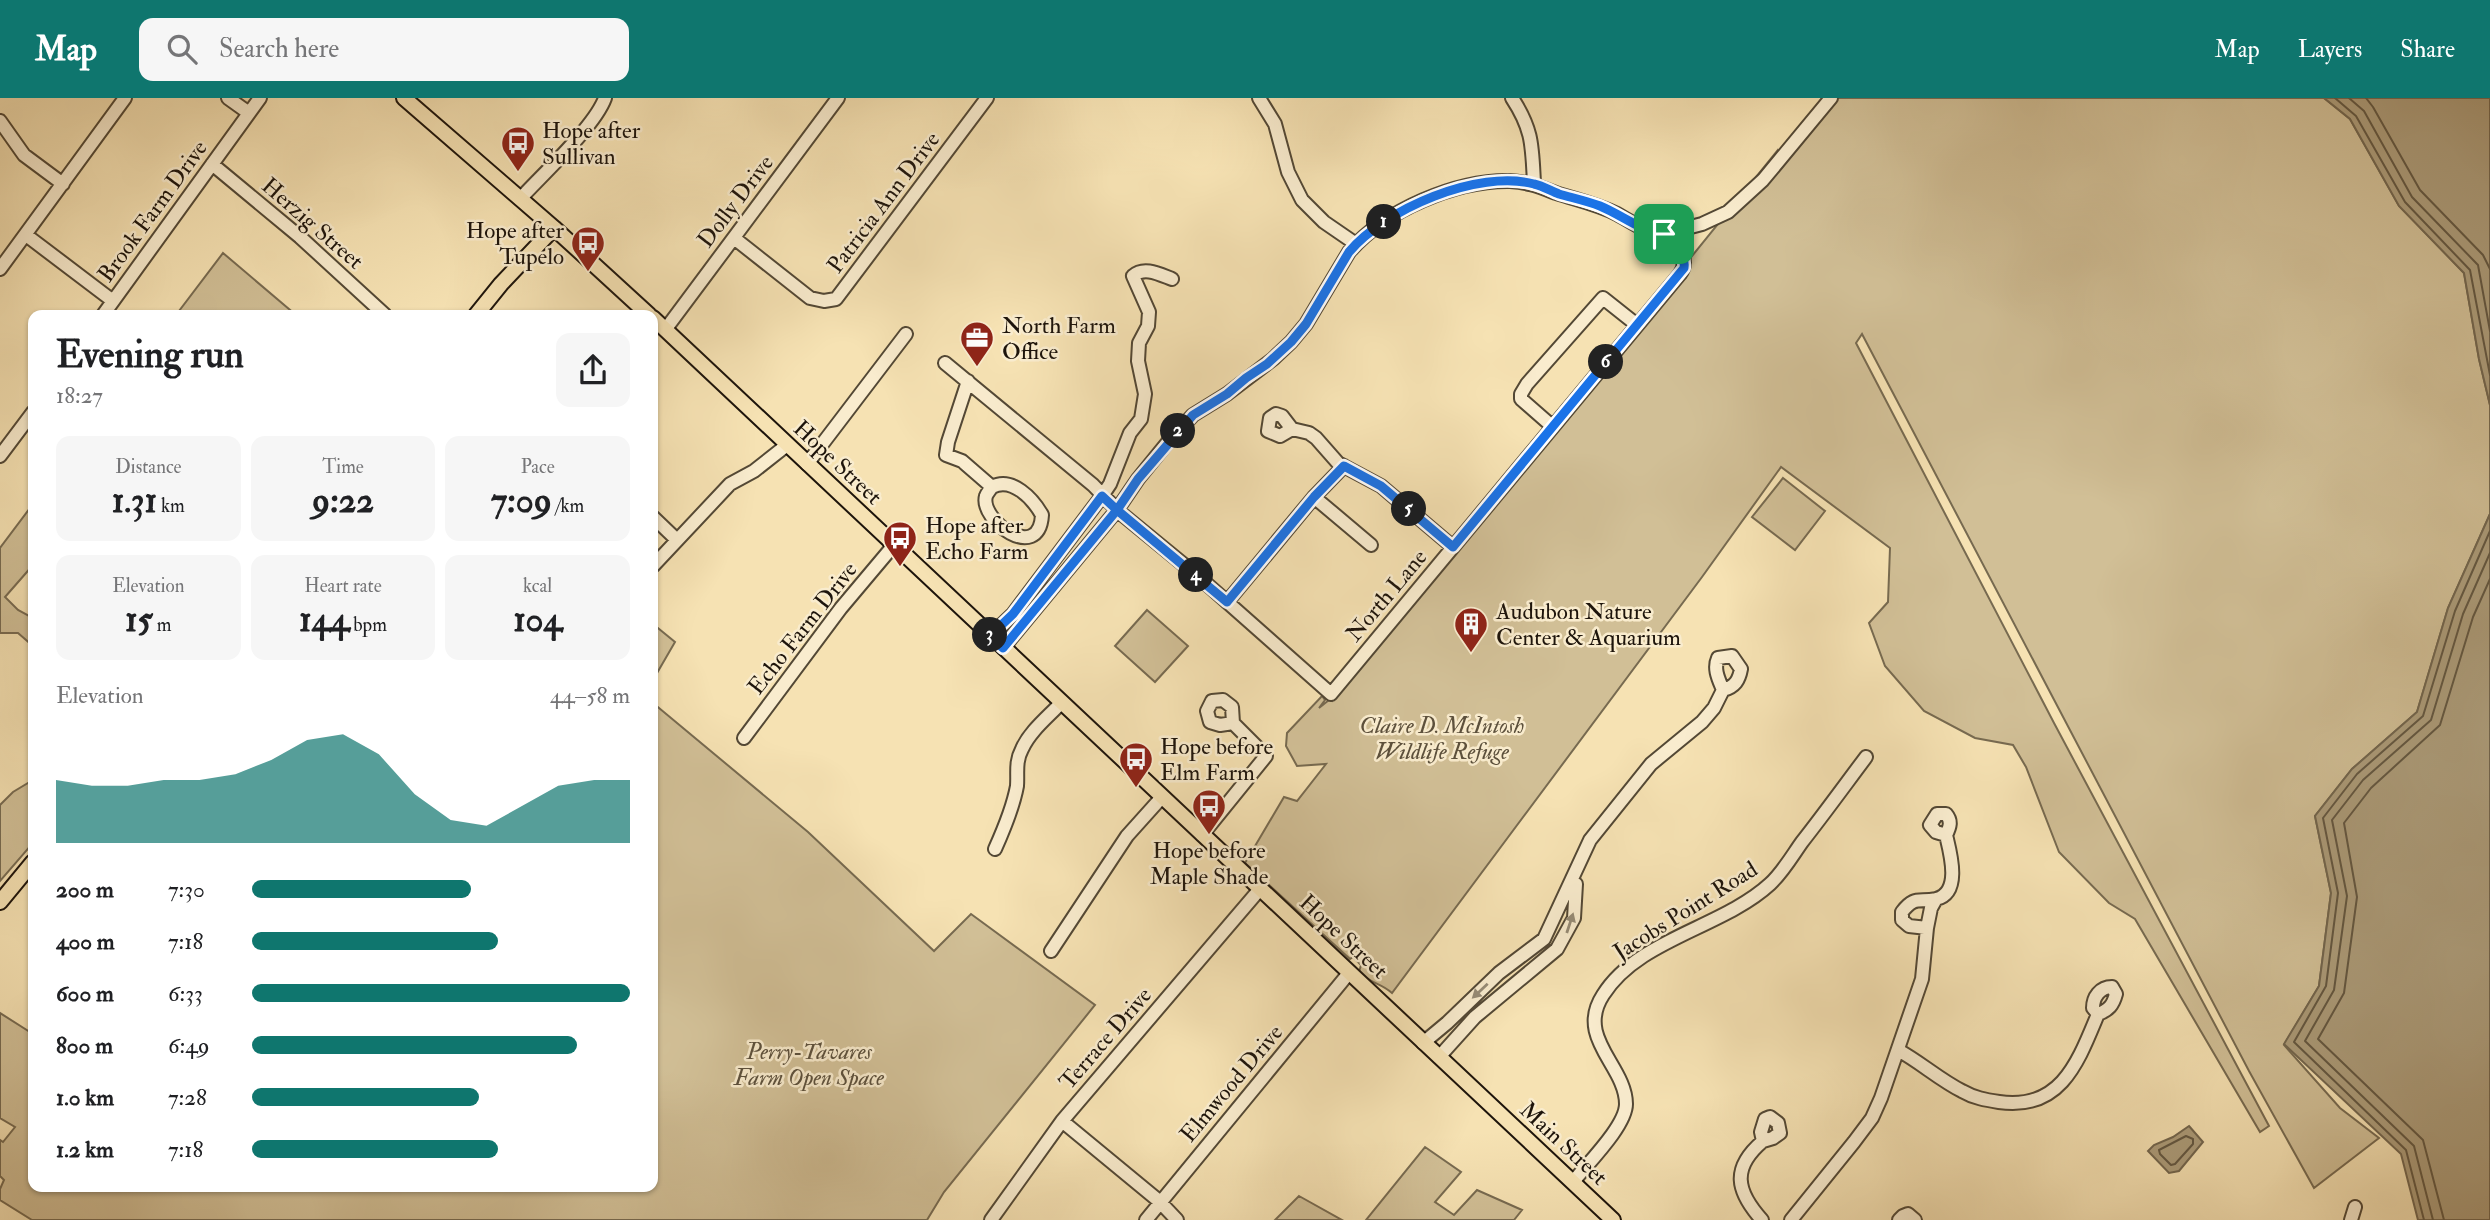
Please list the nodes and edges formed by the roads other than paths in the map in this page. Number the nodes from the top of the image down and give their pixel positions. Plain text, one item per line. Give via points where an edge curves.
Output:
1 (125, 98) edge
2 (228, 98) edge
3 (260, 98) edge
4 (404, 98) edge
5 (838, 98) edge
6 (987, 98) edge
7 (1259, 98) edge
8 (1512, 98) edge
9 (1830, 98) edge
10 (607, 99) edge
11 (249, 113) junction
12 (0, 121) edge
13 (212, 164) junction
14 (1534, 183) junction
15 (63, 184) junction
16 (520, 199) junction
17 (554, 228) junction
18 (1664, 234) junction
19 (26, 235) junction
20 (734, 238) junction
21 (1356, 244) junction
22 (0, 270) edge
23 (1172, 279) dead end
24 (113, 301) junction
25 (107, 310) edge
26 (380, 310) edge
27 (480, 310) edge
28 (643, 310) edge
29 (658, 324) edge
30 (1637, 325) junction
31 (665, 330) junction
32 (906, 334) dead end
33 (945, 362) dead end
34 (968, 381) junction
35 (28, 418) edge
36 (1553, 427) junction
37 (1292, 429) dead end
38 (787, 445) junction
39 (0, 456) edge
40 (807, 464) junction
41 (1344, 466) junction
42 (992, 487) junction
43 (1102, 496) junction
44 (1314, 497) junction
45 (1117, 510) junction
46 (658, 522) edge
47 (677, 540) junction
48 (894, 545) junction
49 (1371, 545) dead end
50 (1453, 547) junction
51 (658, 561) edge
52 (1227, 602) junction
53 (990, 636) junction
54 (1003, 648) junction
55 (1723, 690) dead end
56 (1061, 703) junction
57 (1233, 723) dead end
58 (744, 737) dead end
59 (1866, 757) dead end
60 (1162, 797) junction
61 (1202, 835) junction
62 (1946, 835) dead end
63 (995, 849) dead end
64 (1580, 863) junction
65 (28, 868) edge
66 (1260, 889) junction
67 (1936, 900) junction
68 (0, 902) edge
69 (1927, 928) junction
70 (1538, 945) junction
71 (1051, 951) dead end
72 (1550, 956) junction
73 (1349, 973) junction
74 (1499, 973) junction
75 (1512, 985) junction
76 (1458, 1011) junction
77 (2098, 1014) dead end
78 (1469, 1023) junction
79 (1423, 1042) junction
80 (1898, 1050) junction
81 (1439, 1057) junction
82 (1483, 1099) joint
83 (1062, 1121) junction
84 (1763, 1141) dead end
85 (1573, 1182) junction
86 (1159, 1201) junction
87 (991, 1220) edge
88 (1146, 1220) edge
89 (1177, 1220) edge
90 (1613, 1220) edge
91 (1762, 1220) edge
92 (1791, 1220) edge
93 (1899, 1220) edge
94 (1915, 1220) edge

1 - 15 street
2 - 11 street
3 - 11 street, Brook Farm Drive
4 - 16 main road, Hope Street
5 - 20 street, Dolly Drive
6 - 20 street, Patricia Ann Drive via 836,299 810,298
7 - 21 street via 1275,124 1288,172 1302,200
8 - 14 street via 1532,140
9 - 18 street via 1763,180 1728,212
10 - 16 street
11 - 13 street, Brook Farm Drive
12 - 15 street via 24,155
13 - 24 street, Brook Farm Drive
13 - 26 street, Herzig Street
14 - 18 street
14 - 21 street via 1509,181 1447,191 1395,214
15 - 19 street
16 - 17 main road, Hope Street
17 - 27 main road
17 - 28 main road, Hope Street
18 - 30 street, North Lane via 1682,252 1684,268
19 - 22 street
19 - 24 street
20 - 31 street, Dolly Drive
21 - 45 street via 1291,342 1193,415
23 - 43 street via 1144,271 1134,274 1149,312 1138,361 1145,394 1141,419
24 - 25 street, Brook Farm Drive
29 - 31 main road, Hope Street
30 - 36 street, North Lane
30 - 36 street via 1603,298 1527,384 1521,399
31 - 38 main road, Hope Street
32 - 40 street
33 - 34 street, North Lane
34 - 42 street via 946,455 962,461
34 - 43 street, North Lane
35 - 39 street
36 - 50 street, North Lane
37 - 41 street via 1316,438
38 - 40 main road, Hope Street
38 - 47 street via 730,484
40 - 48 main road, Hope Street
41 - 44 street
41 - 50 street via 1381,486
42 - 42 street via 1007,483 1036,505 1042,516 1036,535 1021,538 992,518 986,501
43 - 45 street, North Lane
43 - 53 street via 1013,614
44 - 49 street
44 - 52 street
45 - 52 street, North Lane
45 - 54 street
46 - 47 street
47 - 51 street
48 - 53 main road, Hope Street
48 - 58 street, Echo Farm Drive
50 - 52 street, North Lane via 1331,694
53 - 54 main road, Hope Street
54 - 56 main road, Hope Street
55 - 64 street via 1702,722 1651,764 1618,802 1590,840
56 - 60 main road, Hope Street
56 - 63 street via 1022,747 1007,823
57 - 61 street via 1266,756
59 - 85 street, Jacobs Point Road via 1770,884 1629,967 1602,996 1595,1027 1626,1105 1611,1135
60 - 61 main road, Hope Street
60 - 71 street via 1127,836
61 - 66 main road, Hope Street
62 - 67 street via 1951,886
64 - 70 street
72 -> 64 street via 1574,918
65 - 68 main road
66 - 73 main road, Hope Street
66 - 83 street, Terrace Drive
67 - 69 street
67 - 69 street via 1916,901 1902,912 1902,920 1909,926
69 - 80 street via 1922,979
70 - 72 street
70 - 74 street
72 - 75 street
73 - 79 main road, Hope Street
73 - 86 street, Elmwood Drive
74 - 75 street
74 -> 76 street
75 - 78 street
76 - 78 street
76 - 79 street
77 - 80 street via 2063,1082 2032,1102 1977,1098
78 - 81 street
79 - 81 main road, Hope Street
80 - 92 street via 1872,1118
81 - 82 main road, Hope Street
82 - 85 main road, Main Street
83 - 86 street
83 - 87 street, Terrace Drive
84 - 91 street via 1739,1177 1745,1197
85 - 90 main road, Main Street
86 - 88 street, Elmwood Drive
86 - 89 street
93 - 94 street via 1908,1214

